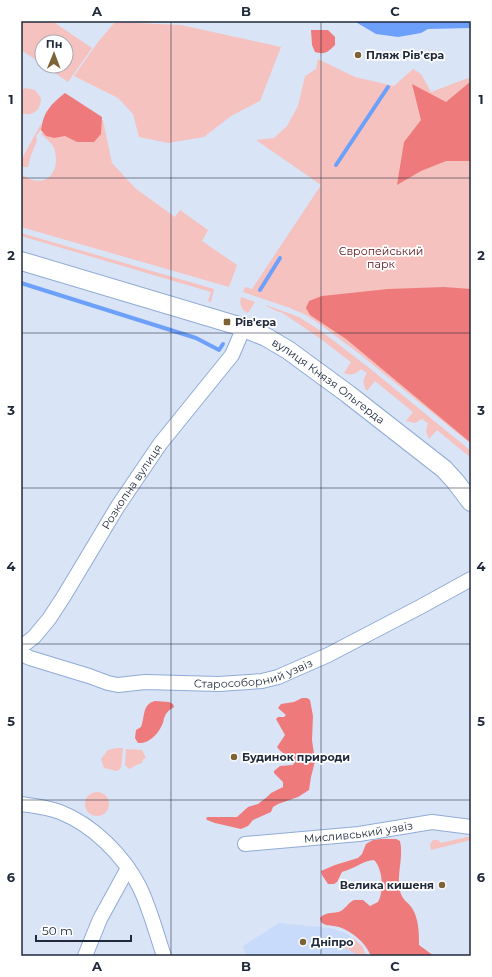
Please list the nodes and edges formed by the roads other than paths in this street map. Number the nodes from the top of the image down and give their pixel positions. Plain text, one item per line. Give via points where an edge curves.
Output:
1 (21, 261) edge
2 (244, 327) junction
3 (471, 502) edge
4 (471, 579) edge
5 (21, 647) edge
6 (21, 654) edge
7 (21, 804) edge
8 (471, 827) edge
9 (246, 844) dead end
10 (128, 868) junction
11 (84, 956) edge
12 (164, 956) edge

1 - 2 main road, вулиця Князя Ольгерда
2 - 3 main road, вулиця Князя Ольгерда via 288,350 348,394 444,469
2 - 5 street, Розкопна вулиця via 232,355 160,444 118,506 64,596 34,638
4 - 6 street, Старособорний узвіз via 328,655 278,677 262,681 219,684 112,684
7 - 10 street via 44,807 69,816 106,843
8 - 9 street, Мисливський узвіз via 432,822 359,834
10 - 11 street via 100,919
10 - 12 street via 140,887

